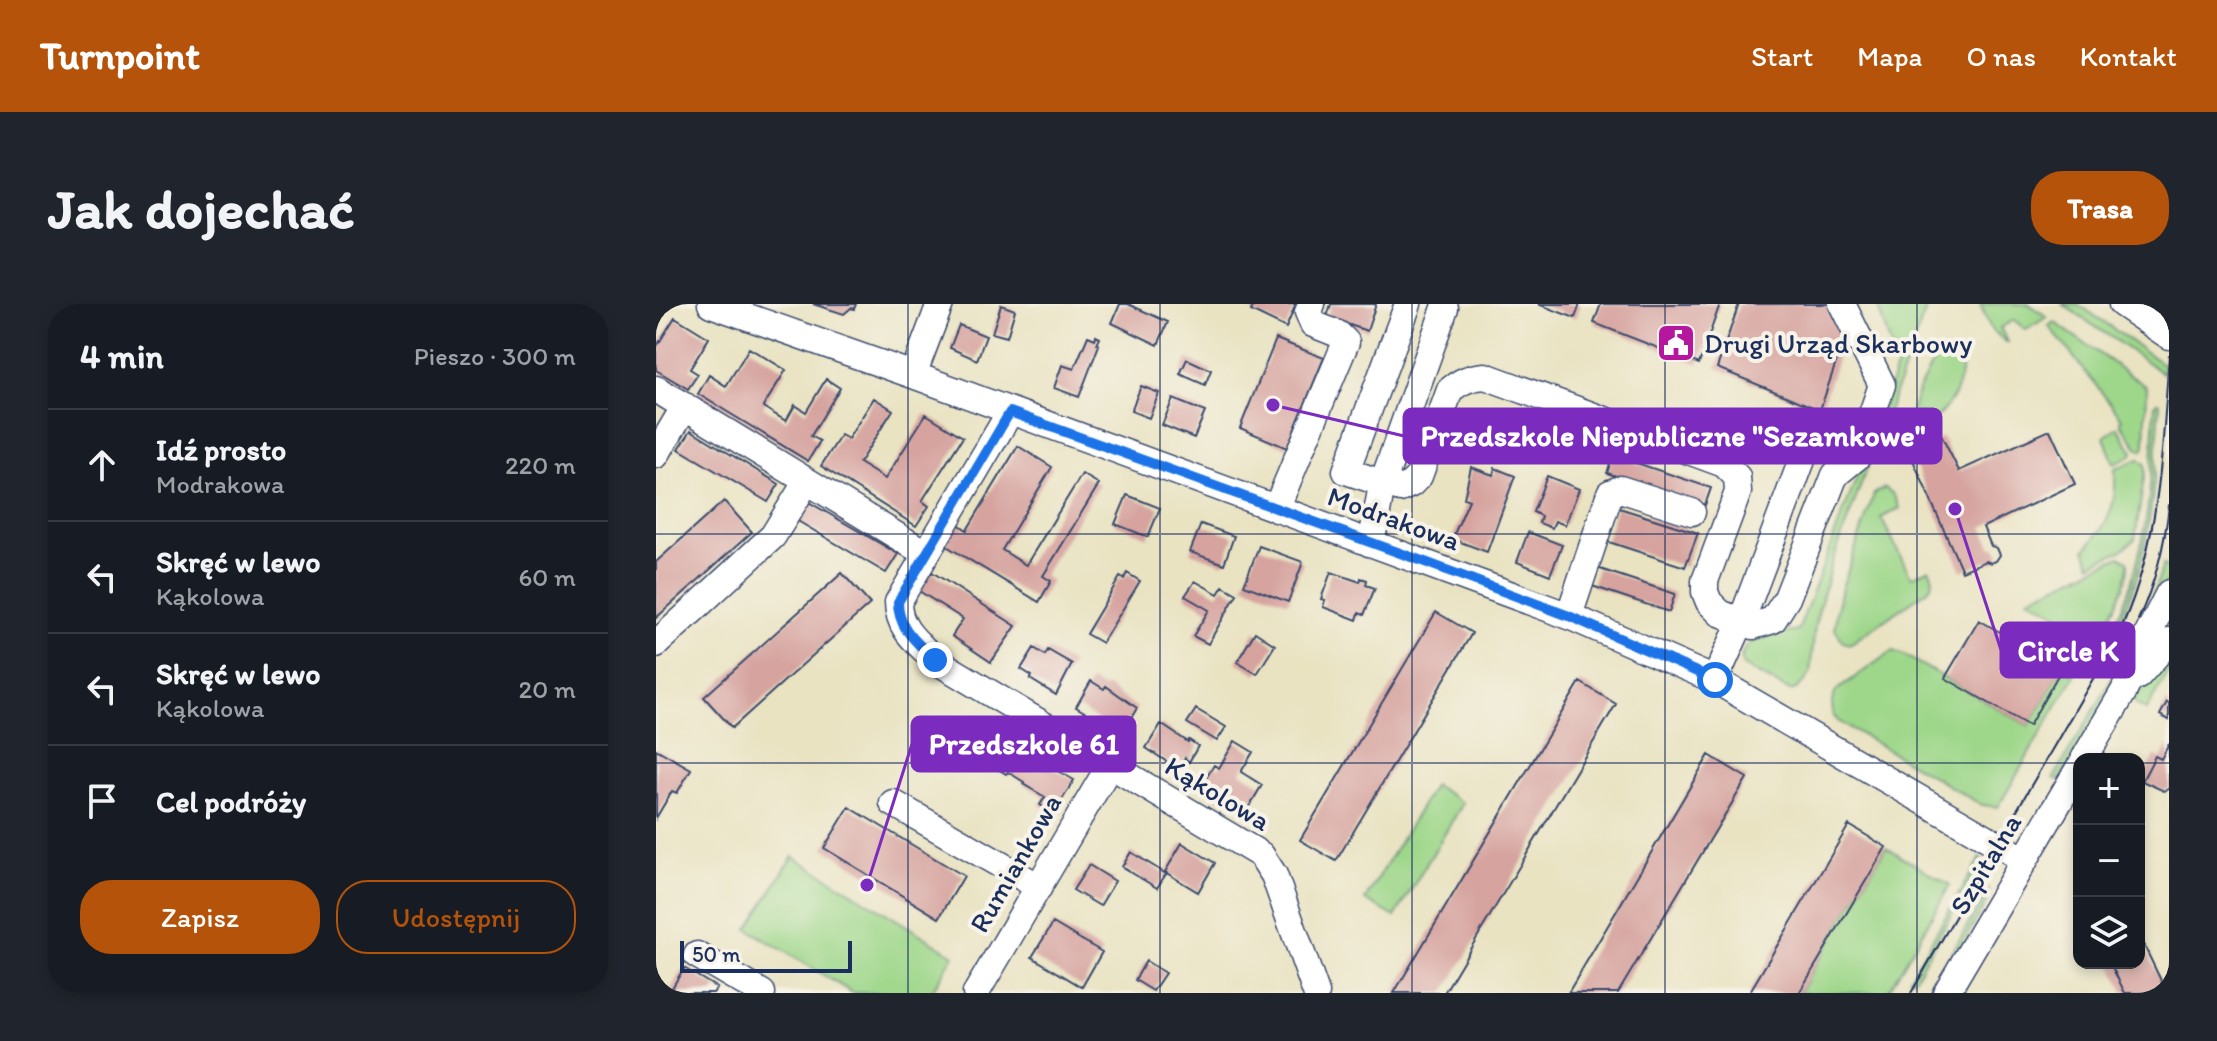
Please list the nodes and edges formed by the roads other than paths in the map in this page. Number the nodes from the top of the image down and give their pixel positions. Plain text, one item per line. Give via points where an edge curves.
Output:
1 (711, 304) edge
2 (940, 304) edge
3 (1312, 304) edge
4 (1408, 304) edge
5 (1842, 304) edge
6 (2122, 304) edge
7 (1445, 308) dead end
8 (2169, 336) edge
9 (913, 375) junction
10 (656, 389) edge
11 (685, 406) junction
12 (1010, 412) junction
13 (1808, 444) dead end
14 (656, 455) edge
15 (807, 481) junction
16 (1382, 485) junction
17 (1276, 509) junction
18 (1692, 512) dead end
19 (1369, 543) junction
20 (925, 553) junction
21 (2169, 593) edge
22 (1569, 616) junction
23 (1741, 622) junction
24 (2169, 641) edge
25 (656, 644) edge
26 (1715, 680) junction
27 (2124, 691) junction
28 (2088, 753) edge
29 (1110, 765) junction
30 (2073, 778) edge
31 (893, 803) dead end
32 (2025, 860) junction
33 (1039, 887) junction
34 (697, 955) dead end
35 (762, 993) edge
36 (976, 993) edge
37 (1316, 993) edge
38 (1946, 993) edge

1 - 9 street, Modrakowa
2 - 9 street
3 - 17 street via 1308,312 1313,324 1346,342
4 - 16 street via 1346,471
5 - 23 street via 1882,385 1857,457 1835,475 1787,598 1773,620 1753,626
6 - 8 street
7 - 16 street
9 - 12 street, Modrakowa
10 - 11 street
11 - 14 street
11 - 15 street
12 - 17 street, Modrakowa
12 - 20 street, Kąkolowa
13 - 23 street
15 - 20 street
15 - 25 street via 773,536
16 - 19 street
16 - 23 street via 1400,489 1419,476 1450,390 1471,377 1485,376 1724,464 1737,477 1738,492 1705,592 1720,613
17 - 19 street, Modrakowa
18 - 22 street via 1620,489 1610,493
19 - 22 street, Modrakowa
20 - 29 street, Kąkolowa via 898,602 908,633 935,660
21 - 27 street
22 - 26 street, Modrakowa
23 - 26 street
24 - 27 street
26 - 32 street, Modrakowa
27 - 28 street
29 - 33 street, Rumiankowa
29 - 37 street, Kąkolowa via 1261,855 1274,875
30 - 32 street, Szpitalna
31 - 33 street
32 - 38 street, Szpitalna
33 - 36 street, Rumiankowa
34 - 35 street

